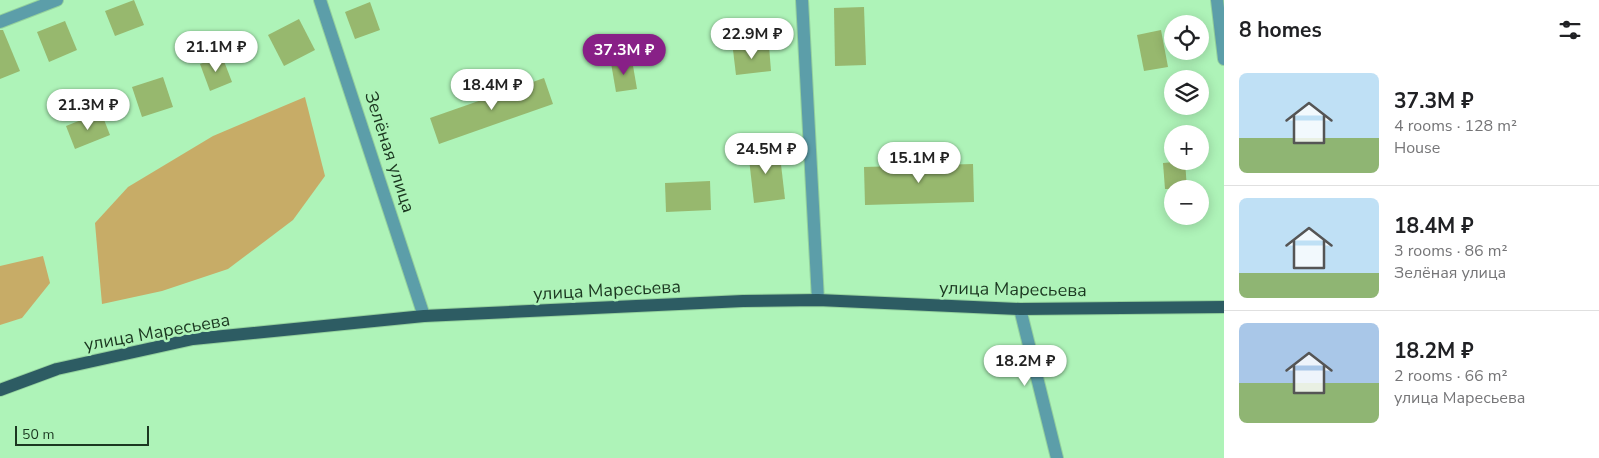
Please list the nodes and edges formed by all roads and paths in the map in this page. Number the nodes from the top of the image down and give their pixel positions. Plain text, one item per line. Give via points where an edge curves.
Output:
1 (57, 0) edge
2 (320, 0) edge
3 (802, 0) edge
4 (1217, 0) edge
5 (0, 22) edge
6 (1224, 59) edge
7 (818, 300) junction
8 (1224, 307) edge
9 (1020, 309) junction
10 (424, 316) junction
11 (0, 390) edge
12 (1057, 458) edge

1 - 5 street
2 - 10 street, Зелёная улица
3 - 7 street
4 - 6 street
7 - 9 main road, улица Маресьева
7 - 10 main road, улица Маресьева
8 - 9 main road, улица Маресьева
9 - 12 street
10 - 11 main road, улица Маресьева via 193,339 57,368

